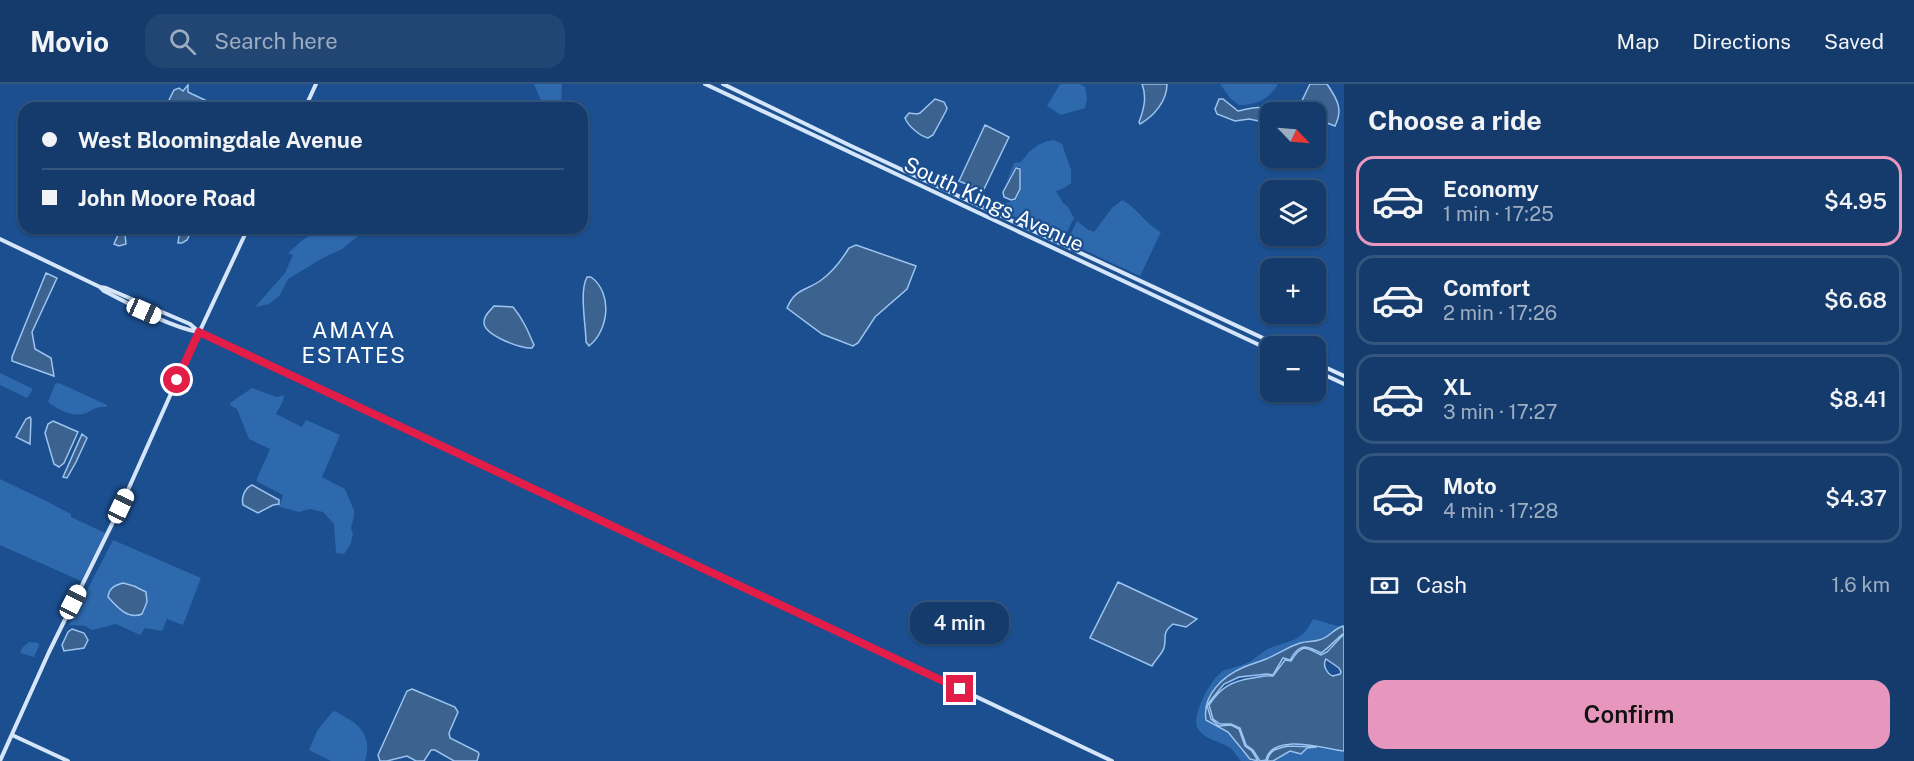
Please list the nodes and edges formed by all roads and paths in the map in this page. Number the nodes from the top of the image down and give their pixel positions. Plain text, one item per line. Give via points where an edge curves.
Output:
1 (316, 84) edge
2 (705, 84) edge
3 (723, 84) edge
4 (308, 102) edge
5 (245, 234) edge
6 (0, 239) edge
7 (1162, 292) junction
8 (1160, 298) junction
9 (199, 332) junction
10 (1260, 337) edge
11 (1260, 345) edge
12 (1326, 368) edge
13 (1326, 376) edge
14 (1344, 376) edge
15 (1344, 384) edge
16 (12, 735) junction
17 (0, 761) edge
18 (68, 761) edge
19 (1112, 761) edge

1 - 4 main road
2 - 8 main road, South Kings Avenue
3 - 7 main road, South Kings Avenue
5 - 9 main road
6 - 9 main road via 163,319
7 - 8 main road
7 - 10 main road, South Kings Avenue
8 - 11 main road, South Kings Avenue
9 - 16 main road
9 - 19 main road
12 - 14 main road
13 - 15 main road
16 - 17 main road
16 - 18 main road

